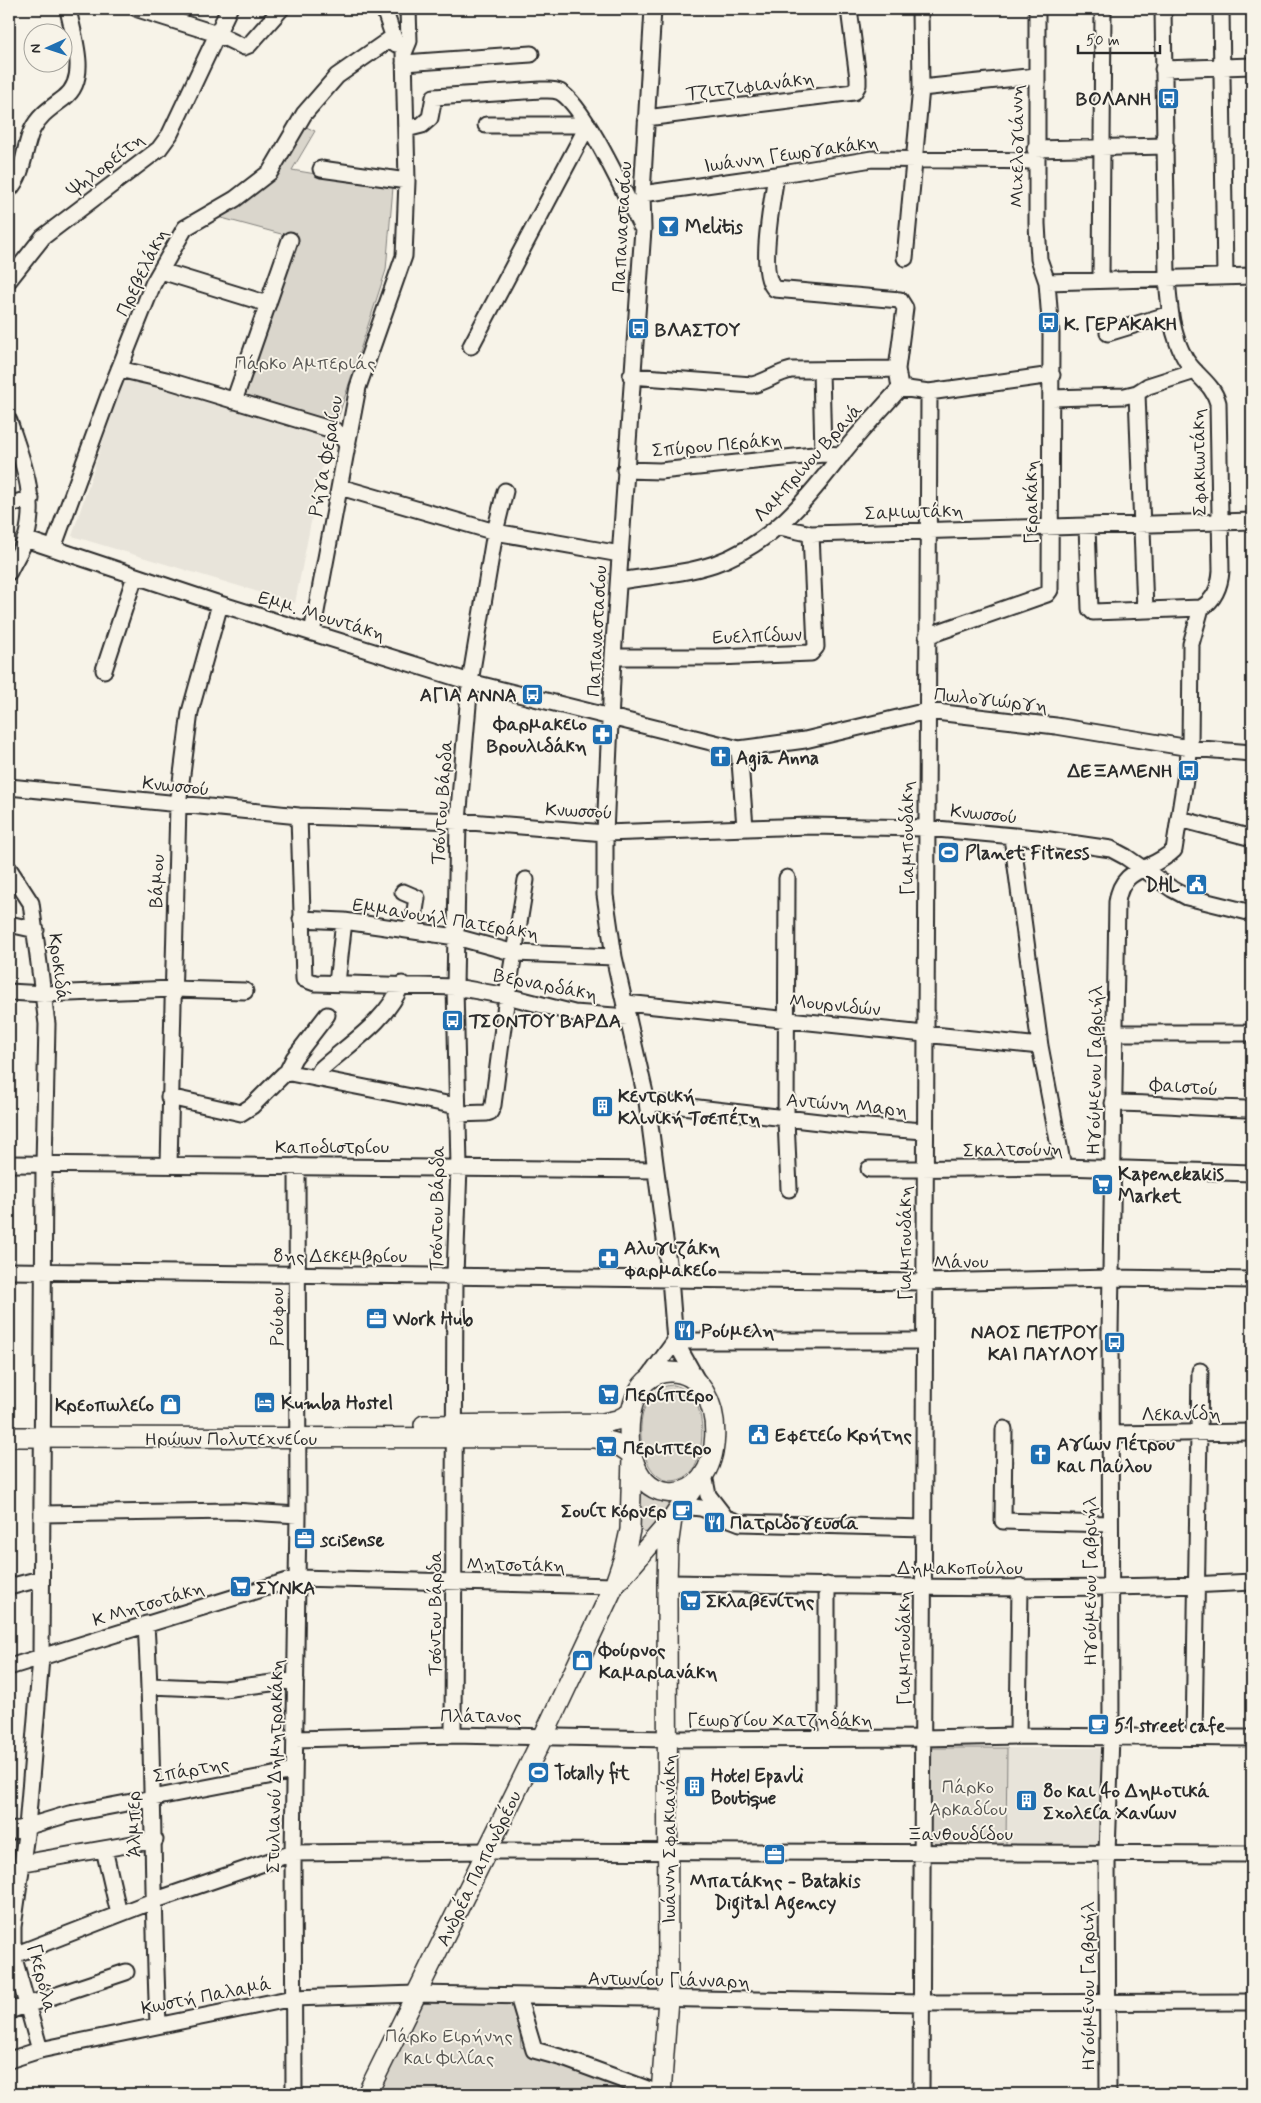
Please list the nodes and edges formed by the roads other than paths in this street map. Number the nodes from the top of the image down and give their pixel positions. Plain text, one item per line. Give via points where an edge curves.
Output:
1 (68, 9) edge
2 (138, 9) edge
3 (229, 9) edge
4 (281, 9) edge
5 (384, 9) edge
6 (408, 9) edge
7 (653, 9) edge
8 (849, 9) edge
9 (920, 9) edge
10 (1037, 9) edge
11 (1103, 9) edge
12 (1164, 9) edge
13 (1221, 9) edge
14 (217, 34) junction
15 (393, 37) junction
16 (531, 54) dead end
17 (404, 58) junction
18 (1252, 66) edge
19 (1221, 68) junction
20 (1163, 69) junction
21 (1036, 76) junction
22 (920, 88) junction
23 (646, 118) junction
24 (486, 125) dead end
25 (588, 125) junction
26 (406, 129) junction
27 (1166, 146) junction
28 (1101, 149) junction
29 (1035, 155) junction
30 (915, 158) junction
31 (321, 169) dead end
32 (776, 175) junction
33 (407, 181) junction
34 (9, 190) edge
35 (642, 194) junction
36 (643, 229) junction
37 (290, 240) dead end
38 (905, 258) dead end
39 (161, 271) junction
40 (1252, 276) edge
41 (1167, 277) junction
42 (1225, 277) junction
43 (9, 280) edge
44 (1102, 280) junction
45 (1047, 282) junction
46 (268, 304) junction
47 (1170, 314) junction
48 (1108, 333) dead end
49 (471, 346) dead end
50 (119, 369) junction
51 (897, 369) junction
52 (821, 370) junction
53 (1195, 371) junction
54 (1052, 375) junction
55 (631, 376) junction
56 (900, 388) junction
57 (929, 392) junction
58 (1137, 393) junction
59 (1051, 398) junction
60 (234, 401) junction
61 (9, 422) edge
62 (348, 445) junction
63 (823, 454) junction
64 (842, 455) junction
65 (625, 470) junction
66 (340, 487) junction
67 (505, 491) dead end
68 (31, 499) junction
69 (9, 504) edge
70 (1252, 521) edge
71 (1219, 522) junction
72 (1143, 525) junction
73 (1087, 526) junction
74 (780, 527) junction
75 (1050, 527) junction
76 (928, 531) junction
77 (495, 532) junction
78 (811, 534) junction
79 (25, 539) junction
80 (53, 548) junction
81 (620, 554) junction
82 (9, 572) edge
83 (135, 576) junction
84 (620, 581) junction
85 (220, 604) junction
86 (1201, 608) junction
87 (1145, 610) junction
88 (312, 633) junction
89 (927, 636) junction
90 (613, 657) junction
91 (104, 670) dead end
92 (470, 682) junction
93 (927, 711) junction
94 (611, 718) junction
95 (1190, 748) junction
96 (739, 749) junction
97 (1252, 753) edge
98 (9, 787) edge
99 (178, 805) junction
100 (299, 816) junction
101 (1180, 819) junction
102 (458, 821) junction
103 (745, 827) junction
104 (926, 828) junction
105 (605, 833) junction
106 (1012, 837) junction
107 (1252, 838) edge
108 (1142, 868) junction
109 (9, 869) edge
110 (787, 878) dead end
111 (526, 880) dead end
112 (402, 892) dead end
113 (1252, 913) edge
114 (301, 919) junction
115 (344, 921) junction
116 (9, 924) edge
117 (36, 930) junction
118 (412, 930) junction
119 (456, 936) junction
120 (515, 954) junction
121 (614, 957) junction
122 (337, 983) junction
123 (402, 984) junction
124 (455, 987) junction
125 (173, 989) junction
126 (245, 991) dead end
127 (9, 992) edge
128 (44, 994) junction
129 (507, 996) junction
130 (627, 1010) junction
131 (327, 1016) dead end
132 (787, 1018) junction
133 (1252, 1033) edge
134 (925, 1034) junction
135 (1115, 1034) junction
136 (1040, 1046) junction
137 (286, 1074) junction
138 (316, 1078) junction
139 (169, 1097) junction
140 (647, 1102) junction
141 (1114, 1102) junction
142 (1252, 1109) edge
143 (457, 1110) junction
144 (786, 1119) junction
145 (925, 1131) junction
146 (9, 1164) edge
147 (169, 1164) junction
148 (44, 1166) junction
149 (297, 1166) junction
150 (459, 1167) junction
151 (1063, 1168) junction
152 (869, 1169) dead end
153 (1112, 1169) junction
154 (656, 1170) junction
155 (925, 1170) junction
156 (1252, 1173) edge
157 (789, 1189) dead end
158 (9, 1271) edge
159 (45, 1272) junction
160 (455, 1275) junction
161 (296, 1276) junction
162 (670, 1278) junction
163 (1111, 1278) junction
164 (1252, 1280) edge
165 (924, 1282) junction
166 (674, 1341) junction
167 (924, 1341) junction
168 (1200, 1371) dead end
169 (645, 1382) junction
170 (699, 1384) junction
171 (631, 1413) junction
172 (9, 1424) edge
173 (1004, 1429) dead end
174 (43, 1430) junction
175 (296, 1432) junction
176 (454, 1432) junction
177 (1252, 1432) edge
178 (1110, 1434) junction
179 (1199, 1434) junction
180 (9, 1437) edge
181 (632, 1455) junction
182 (700, 1480) junction
183 (677, 1512) junction
184 (42, 1514) junction
185 (298, 1515) junction
186 (631, 1516) junction
187 (726, 1518) junction
188 (1108, 1524) junction
189 (923, 1528) junction
190 (645, 1551) junction
191 (297, 1578) junction
192 (40, 1579) junction
193 (455, 1582) junction
194 (1252, 1582) edge
195 (667, 1583) junction
196 (828, 1585) junction
197 (1197, 1585) junction
198 (614, 1586) junction
199 (1020, 1586) junction
200 (9, 1587) edge
201 (1109, 1588) junction
202 (922, 1589) junction
203 (146, 1624) junction
204 (40, 1658) junction
205 (9, 1668) edge
206 (296, 1680) junction
207 (150, 1686) junction
208 (453, 1735) junction
209 (544, 1735) junction
210 (1018, 1736) junction
211 (1111, 1736) junction
212 (1194, 1736) junction
213 (827, 1738) junction
214 (923, 1738) junction
215 (1252, 1738) edge
216 (295, 1739) junction
217 (668, 1739) junction
218 (294, 1771) junction
219 (153, 1797) junction
220 (27, 1827) junction
221 (9, 1832) edge
222 (155, 1840) junction
223 (104, 1849) junction
224 (487, 1851) junction
225 (293, 1853) junction
226 (667, 1853) junction
227 (922, 1853) junction
228 (1107, 1853) junction
229 (1252, 1854) edge
230 (23, 1864) junction
231 (153, 1901) junction
232 (119, 1914) junction
233 (11, 1924) edge
234 (11, 1956) edge
235 (126, 1972) dead end
236 (416, 1994) junction
237 (518, 1996) junction
238 (293, 1998) junction
239 (668, 1999) junction
240 (1106, 2002) junction
241 (1252, 2002) edge
242 (921, 2003) junction
243 (29, 2004) junction
244 (9, 2011) edge
245 (158, 2024) junction
246 (40, 2050) junction
247 (9, 2060) edge
248 (294, 2094) edge
249 (367, 2094) edge
250 (661, 2094) edge
251 (920, 2094) edge
252 (1108, 2094) edge

1 - 34 street via 78,65 77,84 71,93 40,116 31,132 22,169
2 - 14 street
3 - 14 street, Ψηλορείτη
4 - 14 street via 247,46 240,46
5 - 15 street
6 - 17 street, Ρήγα Φεραίου via 409,41
7 - 23 street, Παπαναστασίου
8 - 23 street, Τζιτζιφιανάκη via 858,78 852,93
9 - 22 street
10 - 21 street, Μιχελογιάννη
11 - 28 street
12 - 20 street, Σφακιωτάκη
13 - 19 street
14 - 43 street, Ψηλορείτη via 170,134 159,149 43,237
15 - 17 street
15 - 39 street, Πρεβελάκη via 337,76 304,114 270,172 235,199 185,228
16 - 17 street
17 - 26 street, Ρήγα Φεραίου
18 - 19 street
19 - 20 street
19 - 42 street
20 - 27 street, Σφακιωτάκη
21 - 22 street
21 - 29 street, Μιχελογιάννη
22 - 30 street
23 - 35 street, Παπαναστασίου
24 - 25 street
25 - 26 street via 563,95 551,90 434,97 430,118 422,125
25 - 36 street
25 - 49 street
26 - 33 street, Ρήγα Φεραίου
27 - 28 street, Ιωάννη Γεωργακάκη
27 - 41 street, Σφακιωτάκη
28 - 29 street, Ιωάννη Γεωργακάκη
28 - 44 street
29 - 30 street, Ιωάννη Γεωργακάκη
29 - 45 street, Μιχελογιάννη via 1039,259
30 - 32 street, Ιωάννη Γεωργακάκη via 854,160
30 - 38 street
31 - 33 street
32 - 35 street, Ιωάννη Γεωργακάκη
32 - 51 street via 768,235 766,275 769,284 774,289 898,299 905,308
33 - 62 street, Ρήγα Φεραίου via 404,256 358,387
35 - 36 street, Παπαναστασίου
36 - 55 street, Παπαναστασίου
37 - 46 street
39 - 46 street
39 - 50 street, Πρεβελάκη
40 - 42 street
41 - 42 street
41 - 44 street
41 - 47 street, Σφακιωτάκη
44 - 45 street
45 - 54 street, Γερακάκη
46 - 60 street
47 - 48 street
47 - 53 street, Σφακιωτάκη via 1180,347
50 - 60 street
50 - 80 street, Πρεβελάκη
51 - 52 street
51 - 56 street
52 - 55 street via 782,372 752,385
52 - 63 street
53 - 58 street via 1148,386
53 - 71 street, Σφακιωτάκη via 1216,394 1218,403
54 - 57 street
54 - 59 street, Γερακάκη
55 - 65 street, Παπαναστασίου
56 - 57 street
56 - 64 street, Λαμπρινου Βρανά
57 - 76 street, Γιαμπουδάκη
58 - 59 street
58 - 72 street
59 - 75 street, Γερακάκη
60 - 62 street via 336,432
61 - 68 street via 27,473
62 - 66 street, Ρήγα Φεραίου
63 - 64 street, Σπύρου Περάκη
63 - 65 street, Σπύρου Περάκη via 660,470
64 - 74 street, Λαμπρινου Βρανά
65 - 81 street, Παπαναστασίου
66 - 77 street
66 - 88 street, Ρήγα Φεραίου
67 - 77 street, Τσόντου Βάρδα
68 - 69 street
68 - 79 street
70 - 71 street, Σαμιωτάκη
71 - 72 street, Σαμιωτάκη
71 - 86 street, Σφακιωτάκη via 1220,583 1207,605
72 - 73 street, Σαμιωτάκη
72 - 87 street
73 - 75 street, Σαμιωτάκη
73 - 87 street via 1090,609 1093,612
74 - 78 street, Σαμιωτάκη
74 - 84 street, Λαμπρινου Βρανά via 757,543 714,564
75 - 76 street, Σαμιωτάκη
75 - 89 street, Γερακάκη via 1050,590 1047,594
76 - 78 street, Σαμιωτάκη
76 - 89 street, Γιαμπουδάκη
77 - 81 street
77 - 92 street, Τσόντου Βάρδα
78 - 90 street, Ευελπίδων via 816,647 811,653
79 - 80 street, Εμμ. Μουντάκη
79 - 82 street
80 - 83 street, Εμμ. Μουντάκη
81 - 84 street, Παπαναστασίου
83 - 85 street, Εμμ. Μουντάκη
83 - 91 street
84 - 90 street, Παπαναστασίου
85 - 88 street, Εμμ. Μουντάκη
85 - 99 street, Βάμου via 190,712
86 - 87 street
86 - 95 street, Σφακιωτάκη via 1191,644
88 - 92 street, Εμμ. Μουντάκη
89 - 93 street, Γιαμπουδάκη
90 - 94 street, Παπαναστασίου
92 - 94 street, Εμμ. Μουντάκη
92 - 102 street, Τσόντου Βάρδα
93 - 95 street, Πωλογιώργη via 1056,726
93 - 96 street, Πωλογιώργη via 805,740
93 - 104 street, Γιαμπουδάκη
94 - 96 street, Πωλογιώργη
94 - 105 street, Παπαναστασίου
95 - 97 street, Πωλογιώργη
95 - 101 street, Σφακιωτάκη
96 - 103 street
98 - 99 street, Κνωσσού
99 - 100 street, Κνωσσού
99 - 125 street, Βάμου
100 - 102 street, Κνωσσού
100 - 114 street
101 - 107 street
101 - 108 street, Σφακιωτάκη via 1174,850 1162,861
102 - 105 street, Κνωσσού
102 - 119 street, Τσόντου Βάρδα
103 - 104 street, Κνωσσού
103 - 105 street, Κνωσσού
104 - 106 street, Κνωσσού
104 - 134 street, Γιαμπουδάκη
105 - 121 street, Παπαναστασίου via 605,895
106 - 108 street, Κνωσσού via 1111,850
106 - 136 street
108 - 113 street, Κνωσσού via 1187,897
108 - 135 street, Ηγούμενου Γαβριήλ via 1124,880 1119,891
109 - 117 street, Κροκιδά via 31,903
110 - 132 street
111 - 120 street
112 - 118 street via 417,898
114 - 115 street, Εμμανουήλ Πατεράκη
114 - 122 street, Βερναρδάκη via 302,976 315,983
115 - 118 street, Εμμανουήλ Πατεράκη
115 - 122 street
116 - 117 street
117 - 128 street, Κροκιδά
118 - 119 street, Εμμανουήλ Πατεράκη
119 - 120 street, Εμμανουήλ Πατεράκη
119 - 124 street, Τσόντου Βάρδα
120 - 121 street, Εμμανουήλ Πατεράκη
120 - 129 street
121 - 130 street, Παπαναστασίου
122 - 123 street, Βερναρδάκη
123 - 124 street, Βερναρδάκη
123 - 138 street via 396,998 374,1026 327,1064
124 - 129 street, Βερναρδάκη
124 - 143 street, Τσόντου Βάρδα
125 - 126 street
125 - 128 street
125 - 139 street, Βάμου
127 - 128 street
128 - 148 street, Κροκιδά via 47,1024
129 - 130 street, Βερναρδάκη via 574,1013
129 - 143 street via 490,1112
130 - 132 street, Μουρνιδών
130 - 140 street, Παπαναστασίου
131 - 137 street via 294,1058
132 - 134 street, Μουρνιδών
132 - 144 street
133 - 135 street
134 - 136 street, Μουρνιδών
134 - 145 street, Γιαμπουδάκη
135 - 141 street, Ηγούμενου Γαβριήλ
136 - 151 street
137 - 138 street
137 - 139 street via 241,1113
138 - 143 street
139 - 147 street, Βάμου
140 - 144 street, Αντώνη Μαρη
140 - 154 street, Παπαναστασίου
141 - 142 street, Φαιστού
141 - 153 street, Ηγούμενου Γαβριήλ
143 - 150 street, Τσόντου Βάρδα
144 - 145 street, Αντώνη Μαρη
144 - 157 street
145 - 155 street, Γιαμπουδάκη
146 - 148 street, Καποδιστρίου
147 - 148 street, Καποδιστρίου
147 - 149 street, Καποδιστρίου
148 - 159 street, Κροκιδά
149 - 150 street, Καποδιστρίου
149 - 161 street, Ρούφου
150 - 154 street, Καποδιστρίου
150 - 160 street, Τσόντου Βάρδα
151 - 153 street, Σκαλτσούνη
151 - 155 street, Σκαλτσούνη
152 - 155 street, Σκαλτσούνη
153 - 156 street, Σκαλτσούνη
153 - 163 street, Ηγούμενου Γαβριήλ
154 - 162 street, Παπαναστασίου
155 - 165 street, Γιαμπουδάκη
158 - 159 street, 8ης Δεκεμβρίου
159 - 161 street, 8ης Δεκεμβρίου
159 - 174 street, Κροκιδά
160 - 161 street, 8ης Δεκεμβρίου
160 - 162 street, 8ης Δεκεμβρίου
160 - 176 street, Τσόντου Βάρδα
161 - 175 street, Ρούφου
162 - 165 street, Μάνου
162 - 166 street, Παπαναστασίου
163 - 164 street, Μάνου
163 - 165 street, Μάνου
163 - 178 street, Ηγούμενου Γαβριήλ
165 - 167 street, Γιαμπουδάκη
166 - 167 street
166 - 169 street
166 - 170 street, Παπαναστασίου
167 - 189 street, Γιαμπουδάκη
168 - 179 street
169 - 170 main road via 659,1374 676,1372
169 - 171 main road
170 - 182 main road via 708,1398 714,1428 712,1454
171 - 176 main road via 597,1424
171 - 181 main road via 629,1435
172 - 174 main road
173 - 188 street via 1003,1521
174 - 175 main road, Ηρώων Πολυτεχνείου
174 - 180 main road, Ηρώων Πολυτεχνείου
174 - 184 street, Γκερόλα
175 - 176 main road, Ηρώων Πολυτεχνείου
175 - 185 street, Στυλιανού Δημητρακάκη
176 - 181 main road via 608,1440
176 - 193 street, Τσόντου Βάρδα
177 - 179 street, Λεκανίδη
178 - 179 street, Λεκανίδη
178 - 188 street, Ηγούμενου Γαβριήλ
179 - 197 street
181 - 182 main road via 639,1474 652,1487 670,1493 679,1492
181 - 186 main road, Ανδρέα Παπανδρέου
182 - 183 main road, Ανδρέα Παπανδρέου
182 - 187 street
183 - 187 street via 701,1508
183 - 190 main road, Ανδρέα Παπανδρέου
183 - 195 main road, Ιωάννη Σφακιανάκη via 668,1547
184 - 185 street via 233,1511
184 - 192 street, Γκερόλα
185 - 191 street, Στυλιανού Δημητρακάκη
186 - 190 main road
186 - 198 main road, Ανδρέα Παπανδρέου via 624,1557
187 - 189 street via 740,1523
188 - 201 street, Ηγούμενου Γαβριήλ
189 - 202 street, Γιαμπουδάκη
190 - 195 main road
190 - 198 main road, Ανδρέα Παπανδρέου
191 - 193 street, Μητσοτάκη
191 - 203 street, Κ Μητσοτάκη
191 - 206 street, Στυλιανού Δημητρακάκη
192 - 200 street
192 - 204 street, Γκερόλα
193 - 198 street, Μητσοτάκη
193 - 208 street, Τσόντου Βάρδα
194 - 197 street, Δημακοπούλου
195 - 196 street, Δημακοπούλου
195 - 217 main road, Ιωάννη Σφακιανάκη
196 - 202 street, Δημακοπούλου
196 - 213 street
197 - 201 street, Δημακοπούλου
197 - 212 street
198 - 209 main road, Ανδρέα Παπανδρέου
199 - 201 street, Δημακοπούλου
199 - 202 street, Δημακοπούλου
199 - 210 street
201 - 211 street, Ηγούμενου Γαβριήλ
202 - 214 street, Γιαμπουδάκη
203 - 204 street, Κ Μητσοτάκη
203 - 207 street, Άλμπερ
204 - 205 street, Κ Μητσοτάκη
204 - 220 street, Γκερόλα
206 - 207 street via 224,1689
206 - 216 street, Στυλιανού Δημητρακάκη
207 - 219 street, Άλμπερ
208 - 209 street, Πλάτανος
208 - 216 street, Πλάτανος
209 - 217 street, Πλάτανος
209 - 224 main road, Ανδρέα Παπανδρέου
210 - 211 street, Γεωργίου Χατζηδάκη
210 - 214 street, Γεωργίου Χατζηδάκη
211 - 212 street, Γεωργίου Χατζηδάκη
211 - 228 street, Ηγούμενου Γαβριήλ
212 - 215 street, Γεωργίου Χατζηδάκη
213 - 214 street, Γεωργίου Χατζηδάκη
213 - 217 street, Γεωργίου Χατζηδάκη
214 - 227 street, Γιαμπουδάκη
216 - 218 street, Στυλιανού Δημητρακάκη
217 - 226 main road, Ιωάννη Σφακιανάκη
218 - 219 street, Σπάρτης
218 - 225 street, Στυλιανού Δημητρακάκη
219 - 220 street, Σπάρτης via 69,1814
219 - 222 street, Άλμπερ
220 - 221 street, Σπάρτης
220 - 230 street, Γκερόλα
222 - 223 street
222 - 231 street, Άλμπερ
223 - 230 street
223 - 232 street
224 - 225 street, Ξανθουδίδου
224 - 226 street, Ξανθουδίδου
224 - 236 main road, Ανδρέα Παπανδρέου
225 - 231 street, Ξανθουδίδου
225 - 238 street, Στυλιανού Δημητρακάκη
226 - 227 street, Ξανθουδίδου
226 - 239 main road, Ιωάννη Σφακιανάκη
227 - 228 street, Ξανθουδίδου
227 - 242 street, Γιαμπουδάκη
228 - 229 street, Ξανθουδίδου
228 - 240 street, Ηγούμενου Γαβριήλ
230 - 233 street, Γκερόλα
231 - 232 street, Ξανθουδίδου
231 - 245 street, Άλμπερ
232 - 234 street, Ξανθουδίδου
233 - 234 street, Γκερόλα
234 - 243 street, Γκερόλα
235 - 243 street
236 - 237 street, Αντωνίου Γιάνναρη
236 - 238 street, Κωστή Παλαμά
236 - 249 main road, Ανδρέα Παπανδρέου
237 - 239 street, Αντωνίου Γιάνναρη
237 - 250 street via 534,2050
238 - 245 street, Κωστή Παλαμά
238 - 248 street, Στυλιανού Δημητρακάκη
239 - 242 street, Αντωνίου Γιάνναρη
239 - 250 main road, Ιωάννη Σφακιανάκη
240 - 241 street, Αντωνίου Γιάνναρη
240 - 242 street, Αντωνίου Γιάνναρη
240 - 252 street, Ηγούμενου Γαβριήλ
242 - 251 street, Γιαμπουδάκη
243 - 244 street
243 - 246 street, Γκερόλα
245 - 246 street, Κωστή Παλαμά
246 - 247 street, Κωστή Παλαμά

